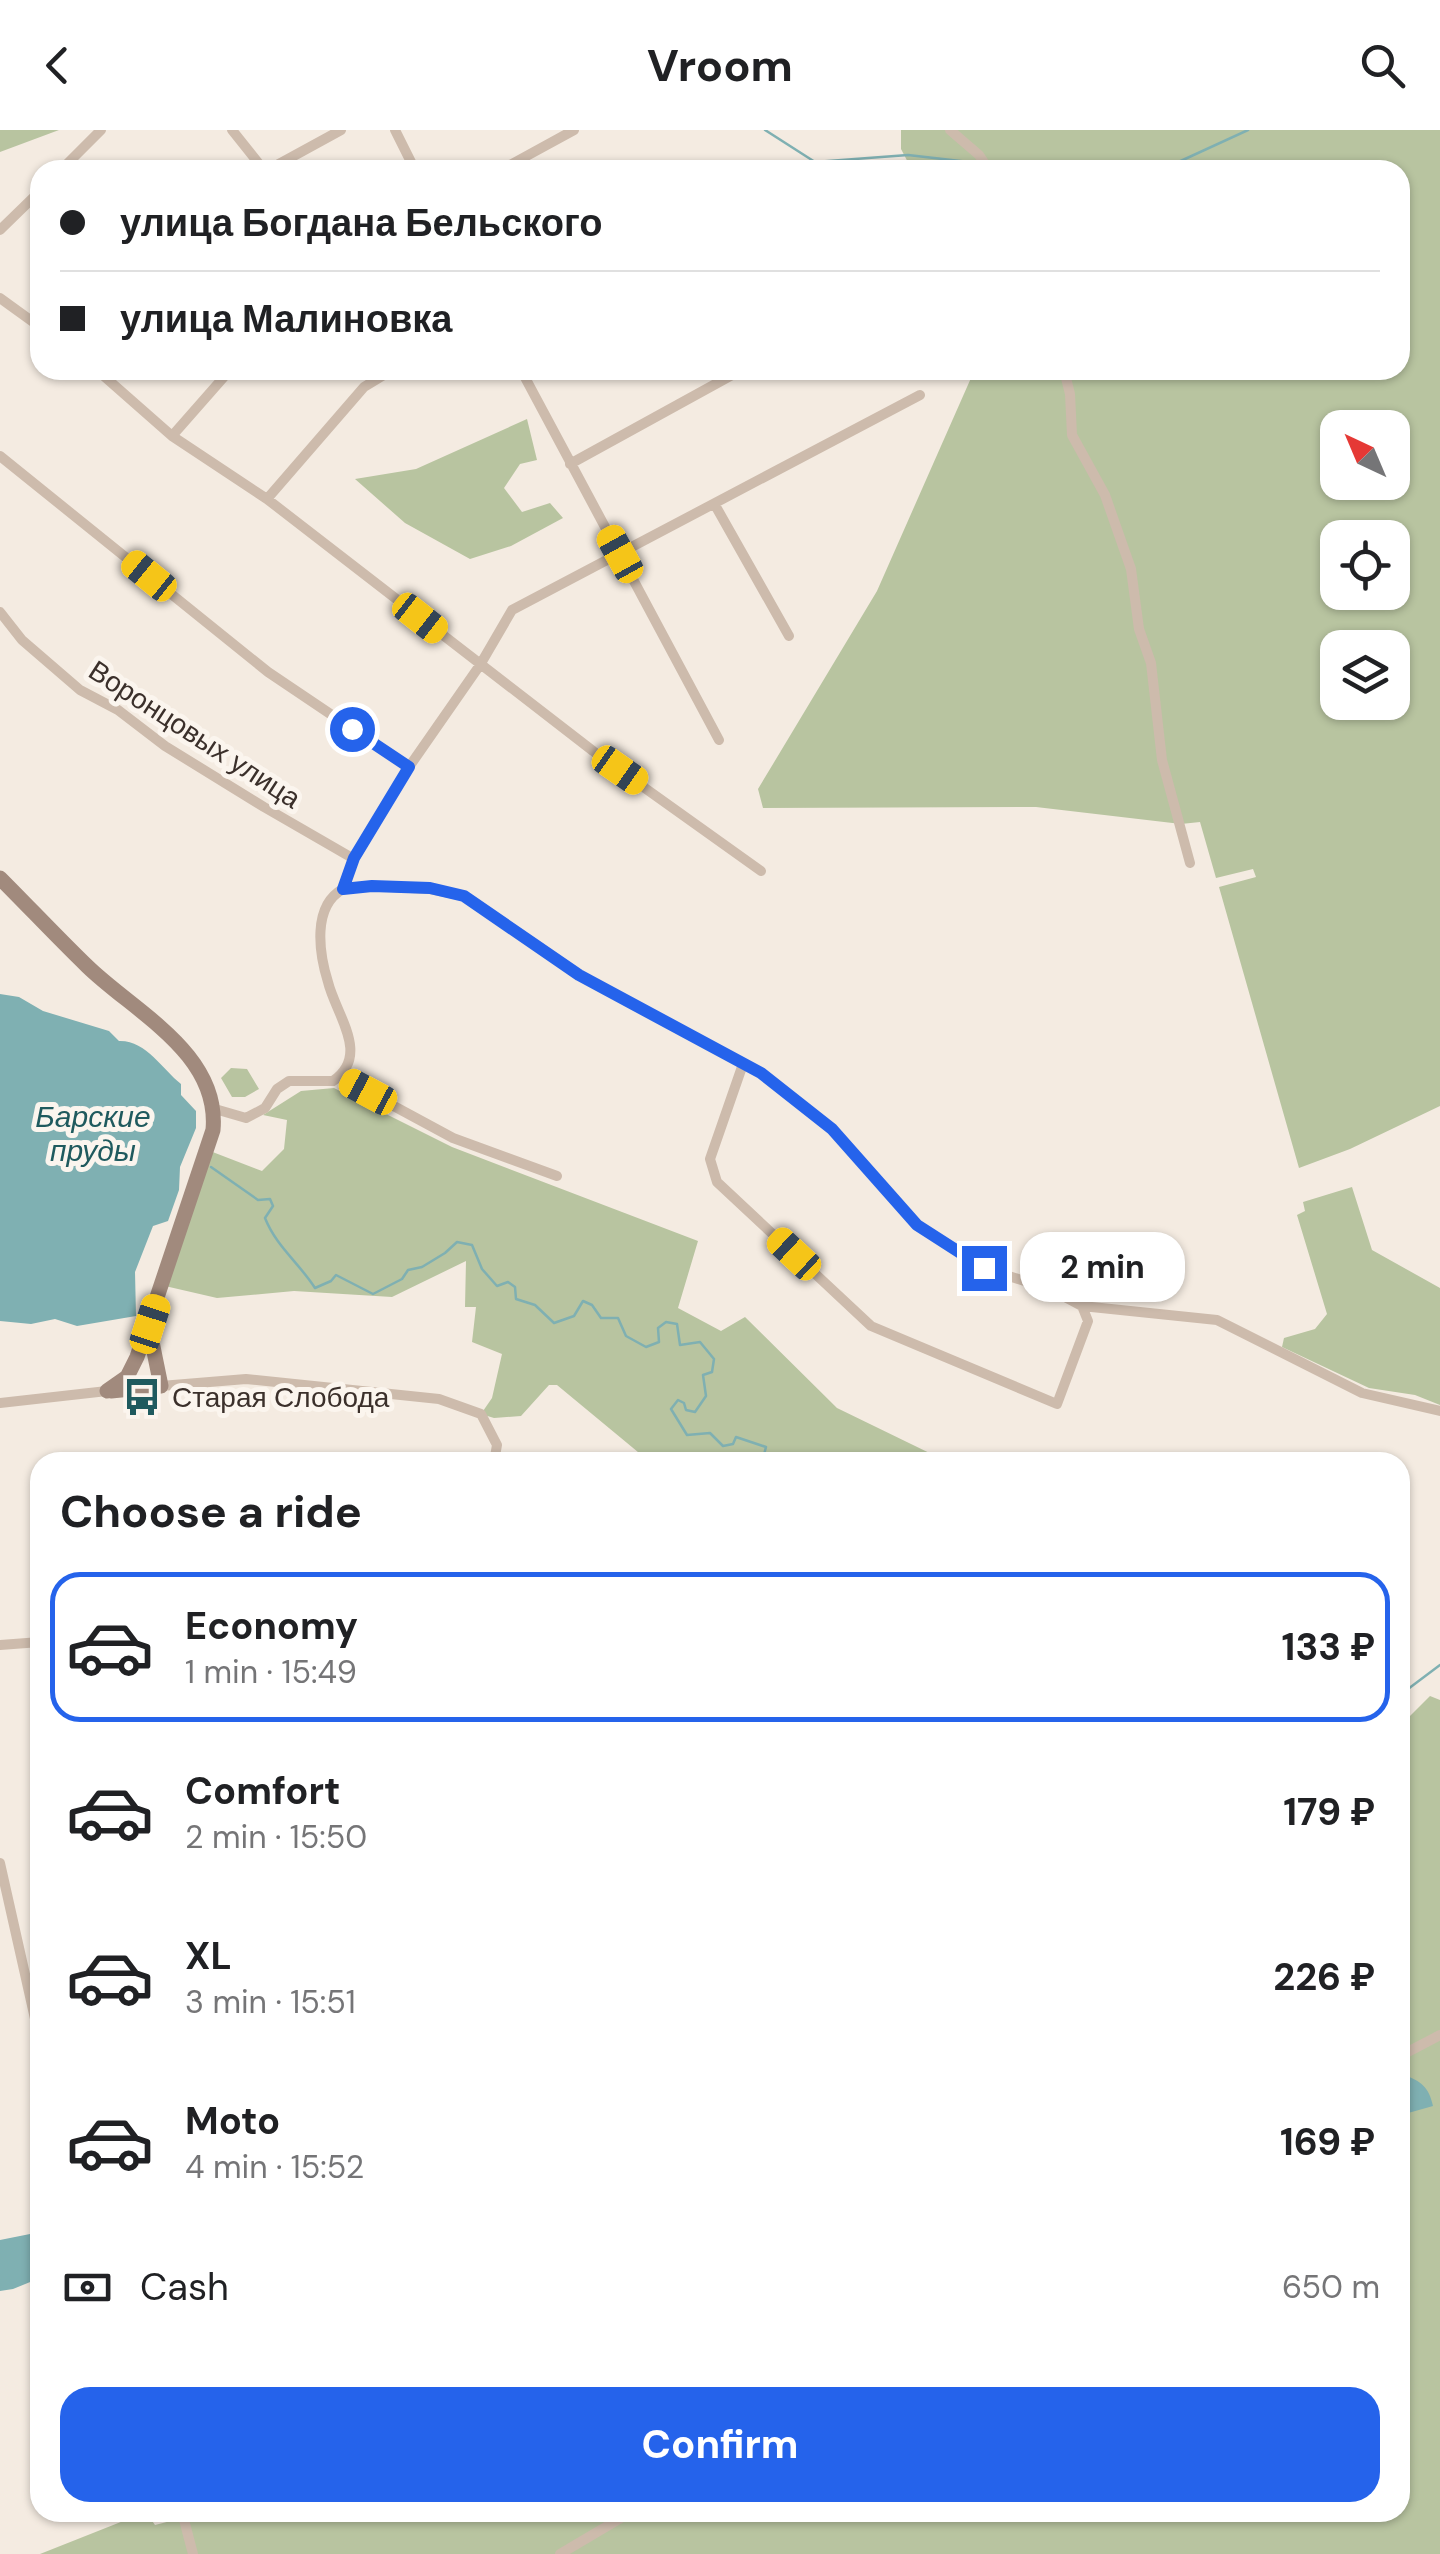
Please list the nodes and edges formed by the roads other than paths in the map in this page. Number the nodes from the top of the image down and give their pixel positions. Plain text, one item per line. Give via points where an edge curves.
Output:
1 (101, 130) edge
2 (232, 130) edge
3 (341, 130) edge
4 (394, 130) edge
5 (574, 130) edge
6 (950, 130) edge
7 (71, 160) edge
8 (258, 160) edge
9 (285, 160) edge
10 (410, 160) edge
11 (519, 160) edge
12 (982, 160) edge
13 (30, 201) edge
14 (0, 230) edge
15 (0, 298) edge
16 (30, 320) edge
17 (108, 380) edge
18 (221, 380) edge
19 (376, 380) edge
20 (526, 380) edge
21 (723, 380) edge
22 (1066, 380) edge
23 (920, 394) dead end
24 (172, 436) junction
25 (0, 456) edge
26 (570, 464) junction
27 (267, 499) junction
28 (715, 504) junction
29 (620, 554) junction
30 (0, 612) edge
31 (789, 636) dead end
32 (480, 665) junction
33 (719, 740) dead end
34 (409, 767) junction
35 (354, 858) junction
36 (1190, 863) dead end
37 (761, 871) dead end
38 (0, 878) edge
39 (343, 889) junction
40 (744, 1064) junction
41 (340, 1077) junction
42 (214, 1109) junction
43 (557, 1176) dead end
44 (1082, 1306) junction
45 (149, 1327) junction
46 (131, 1383) junction
47 (161, 1386) junction
48 (107, 1391) joint
49 (0, 1403) edge
50 (1440, 1411) edge
51 (496, 1452) edge
52 (30, 1643) edge
53 (0, 1645) edge
54 (0, 1864) edge
55 (30, 1975) edge
56 (1440, 2035) edge
57 (1410, 2051) edge
58 (184, 2522) edge
59 (614, 2522) edge
60 (192, 2554) edge
61 (560, 2554) edge

1 - 7 street
2 - 8 street
3 - 9 street
4 - 10 street
5 - 11 street
6 - 12 street
13 - 14 street
15 - 16 street
17 - 24 street
18 - 24 street
19 - 27 street
20 - 26 street
21 - 26 street
22 - 36 street via 1072,435 1105,495 1132,569 1162,760
23 - 28 street
24 - 27 street
25 - 34 street via 268,672
26 - 29 street
27 - 32 street
28 - 29 street
28 - 31 street
29 - 32 street via 512,610
29 - 33 street
30 - 35 street, Воронцовых улица via 80,690
32 - 34 street
32 - 37 street
34 - 35 street
35 - 39 street
38 - 42 street via 90,969 168,1032 202,1077
39 - 40 street via 430,888 464,896 579,975
39 - 41 street via 320,923 328,983 352,1054
40 - 44 street via 832,1129 917,1225 984,1268
40 - 44 street via 710,1159 717,1182 871,1326 1057,1404 1088,1321
41 - 42 street via 290,1081 246,1118
41 - 43 street via 453,1138
42 - 45 street
44 - 50 street via 1217,1320 1362,1393
45 - 46 street
45 - 47 street
46 - 47 street
46 - 48 street
47 - 51 street via 246,1379 439,1399 481,1414
48 - 49 street
52 - 53 street
54 - 55 street
56 - 57 street
58 - 60 street
59 - 61 street

